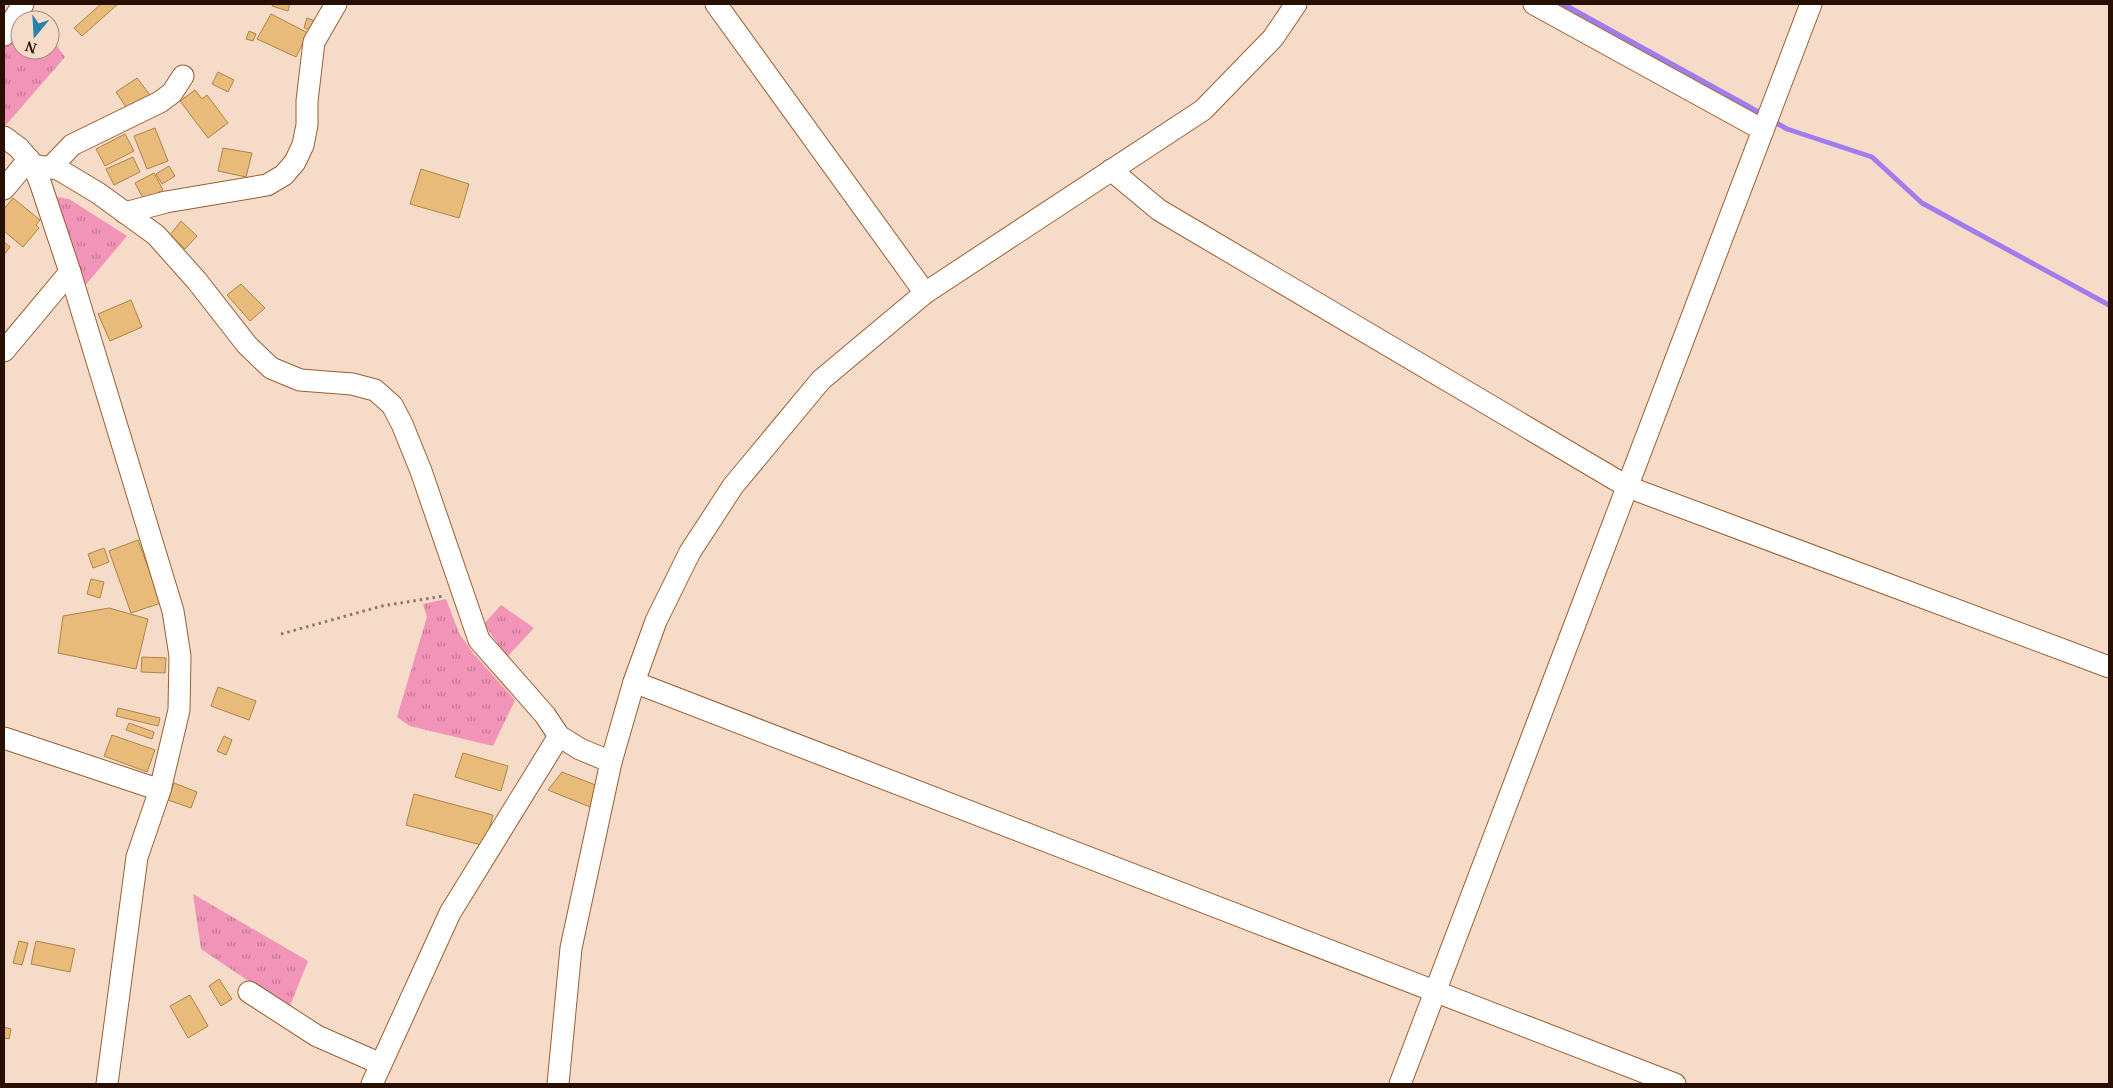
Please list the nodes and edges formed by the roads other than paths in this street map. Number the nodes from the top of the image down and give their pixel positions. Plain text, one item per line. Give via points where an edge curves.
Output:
1 (23, 4) edge
2 (336, 4) edge
3 (716, 4) edge
4 (1296, 4) edge
5 (1534, 4) edge
6 (1811, 4) edge
7 (4, 35) edge
8 (183, 76) dead end
9 (1767, 121) junction
10 (4, 137) edge
11 (37, 164) junction
12 (1111, 170) junction
13 (4, 188) edge
14 (125, 212) junction
15 (70, 272) junction
16 (925, 294) junction
17 (4, 351) edge
18 (1628, 487) junction
19 (2109, 667) edge
20 (634, 682) junction
21 (559, 736) junction
22 (4, 738) edge
23 (611, 762) junction
24 (160, 790) junction
25 (249, 992) dead end
26 (1436, 993) junction
27 (381, 1064) junction
28 (107, 1084) edge
29 (372, 1084) edge
30 (558, 1084) edge
31 (1400, 1084) edge
32 (1675, 1084) edge

1 - 7 street
2 - 14 street via 314,42 303,146 284,175 267,185
3 - 16 street
4 - 12 street via 1274,38 1203,110
5 - 9 street
6 - 9 street
8 - 11 street via 172,93 160,102
9 - 18 street
10 - 11 street
11 - 13 street
11 - 14 street via 58,170
11 - 15 street
12 - 16 street
12 - 18 street via 1159,210
14 - 21 street via 156,235 247,345 271,368 300,380 352,384 375,390 392,405 421,471 479,640 545,715
15 - 17 street
15 - 24 street via 173,611 180,656 179,710
16 - 20 street via 821,380 733,486 690,552 656,621
18 - 19 street
18 - 26 street
20 - 23 street
20 - 26 street
21 - 23 street
21 - 27 street via 450,913
22 - 24 street
23 - 30 street via 571,948
24 - 28 street via 137,857
25 - 27 street via 316,1036
26 - 31 street
26 - 32 street
27 - 29 street

